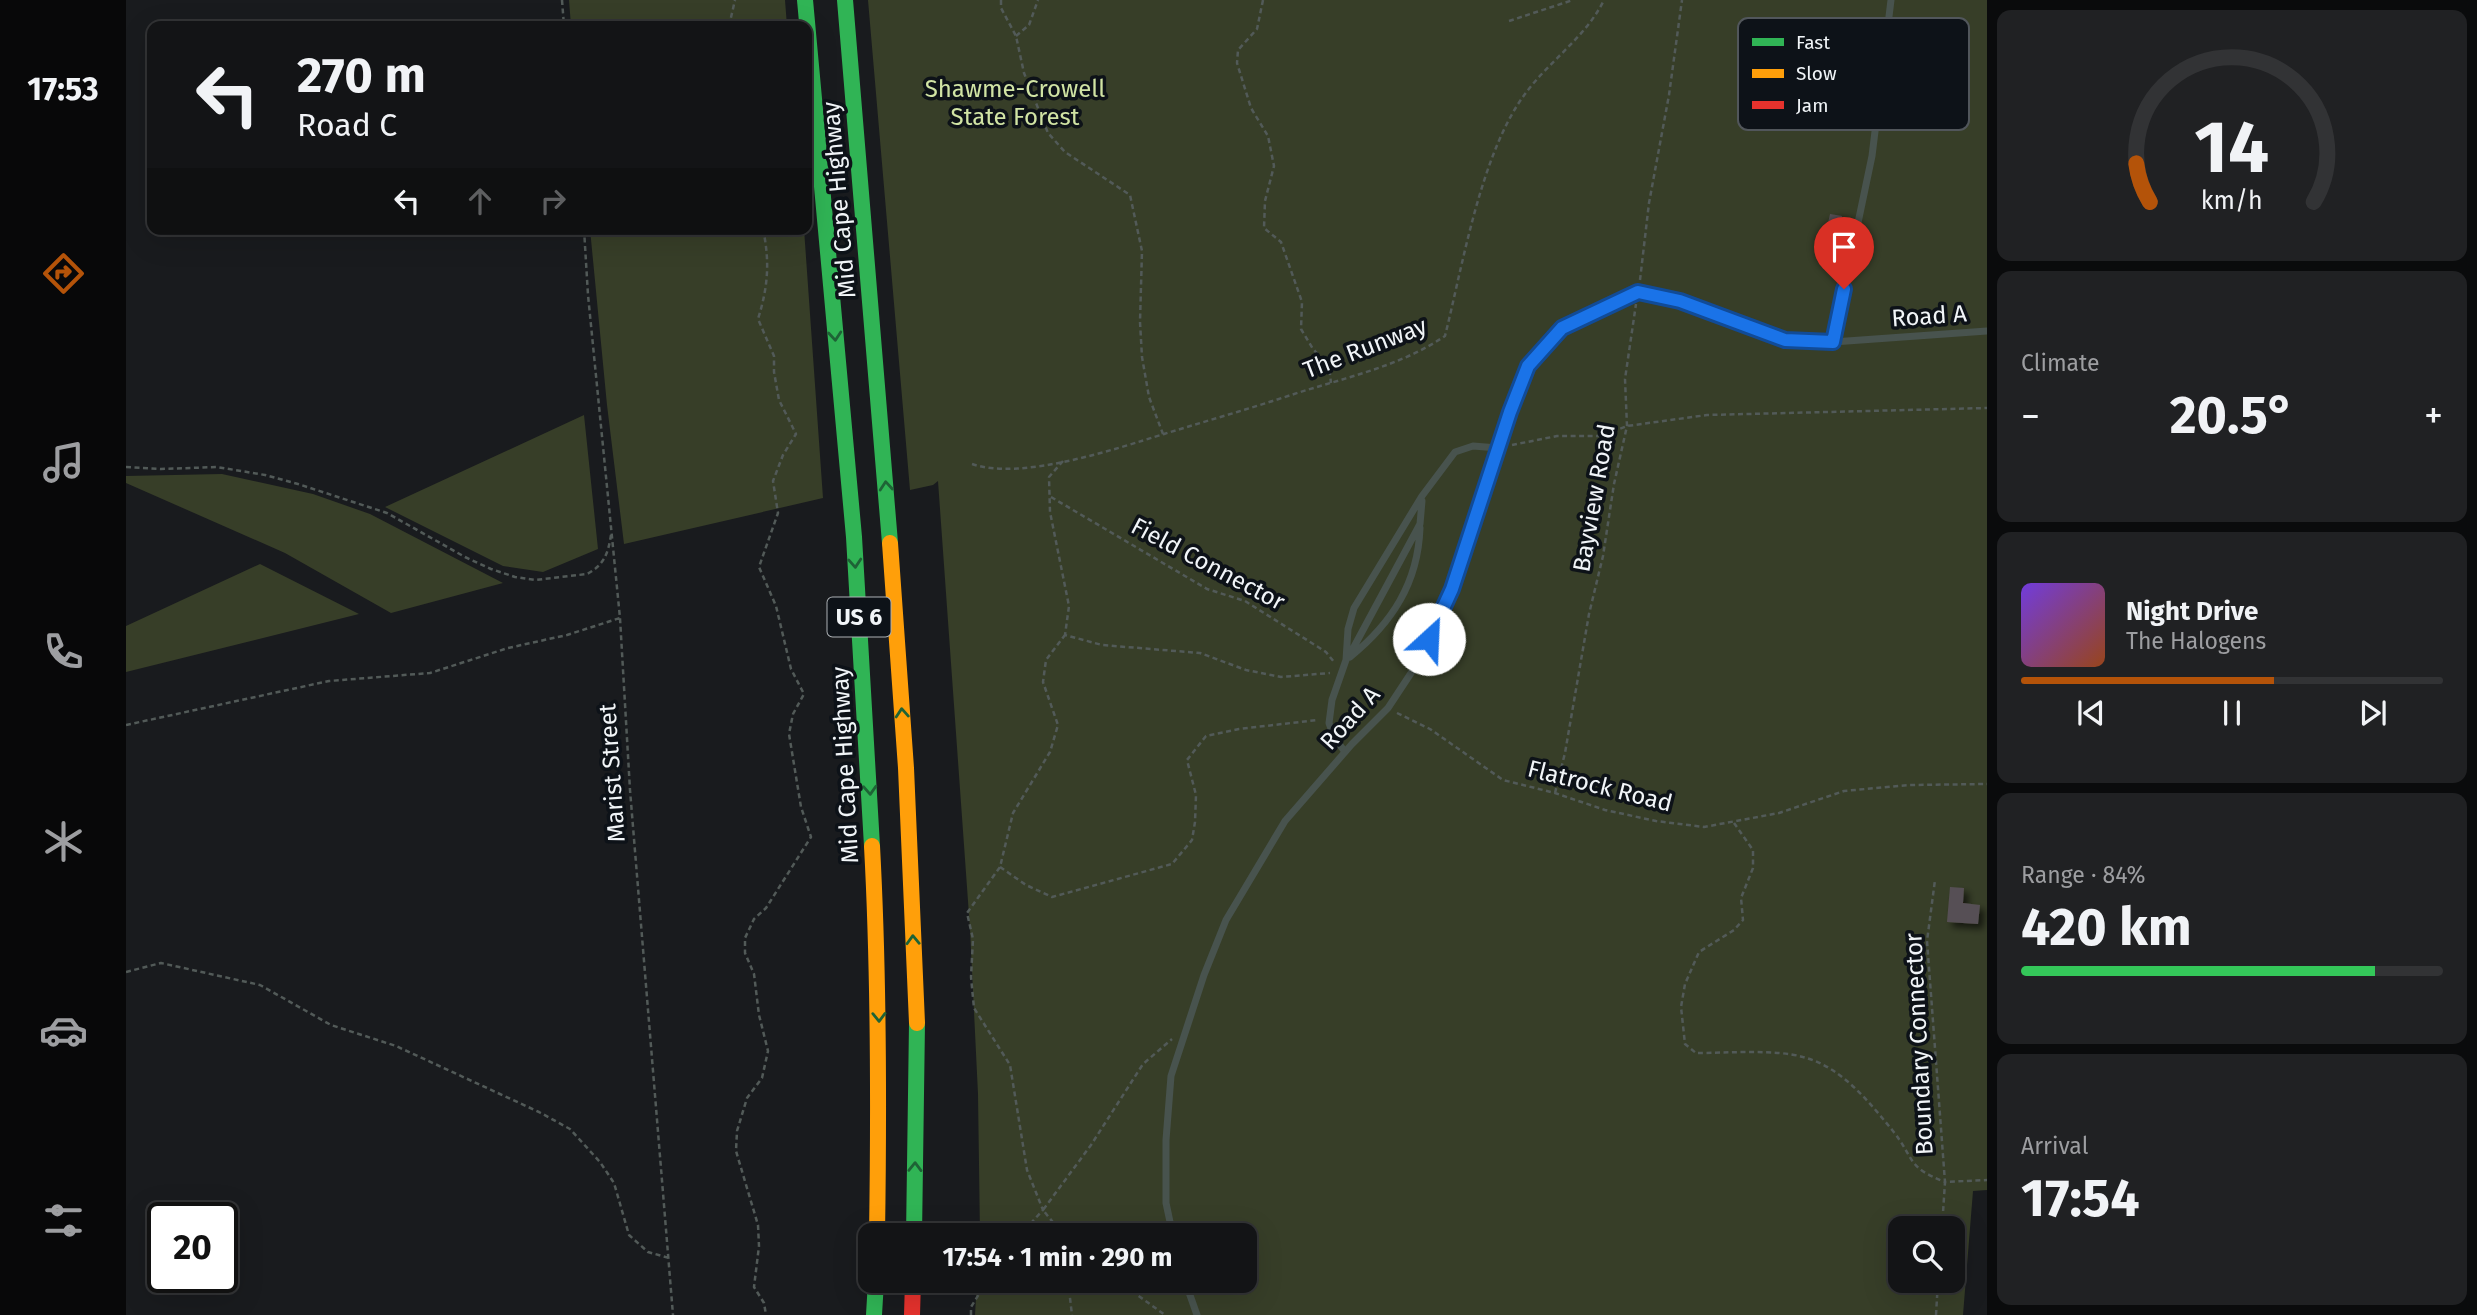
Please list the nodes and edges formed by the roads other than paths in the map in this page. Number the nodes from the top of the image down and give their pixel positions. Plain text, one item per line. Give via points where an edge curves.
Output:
1 (805, 0) edge
2 (845, 0) edge
3 (1891, 0) edge
4 (1889, 18) edge
5 (807, 21) edge
6 (812, 77) edge
7 (1875, 130) edge
8 (1987, 331) edge
9 (1833, 342) junction
10 (1498, 448) junction
11 (1422, 496) junction
12 (1420, 524) junction
13 (1346, 660) junction
14 (1345, 752) junction
15 (877, 1223) edge
16 (914, 1223) edge
17 (1170, 1223) edge
18 (875, 1293) edge
19 (913, 1293) edge
20 (1189, 1293) edge
21 (874, 1315) edge
22 (912, 1315) edge
23 (1197, 1315) edge

1 -> 5 highway, Mid Cape Highway / US 6
16 -> 2 highway, Mid Cape Highway / US 6 via 917,1028 907,782
3 - 4 lane
6 -> 15 highway, Mid Cape Highway / US 6 via 865,700 879,994
7 - 9 lane
8 - 9 lane, Road A
9 - 10 lane, Road A via 1785,340 1680,301 1638,292 1562,328 1528,366
10 - 11 lane via 1473,446 1455,452
10 - 14 lane, Road A via 1452,589 1417,664 1388,709
11 - 12 lane
11 - 13 lane via 1354,608
12 - 13 lane
12 - 13 lane via 1413,575 1373,638
13 - 14 lane via 1329,717 1334,737
14 - 17 lane, Road A via 1285,821 1226,920 1204,975 1171,1076 1166,1140
18 - 21 highway
19 - 22 highway
20 - 23 lane

